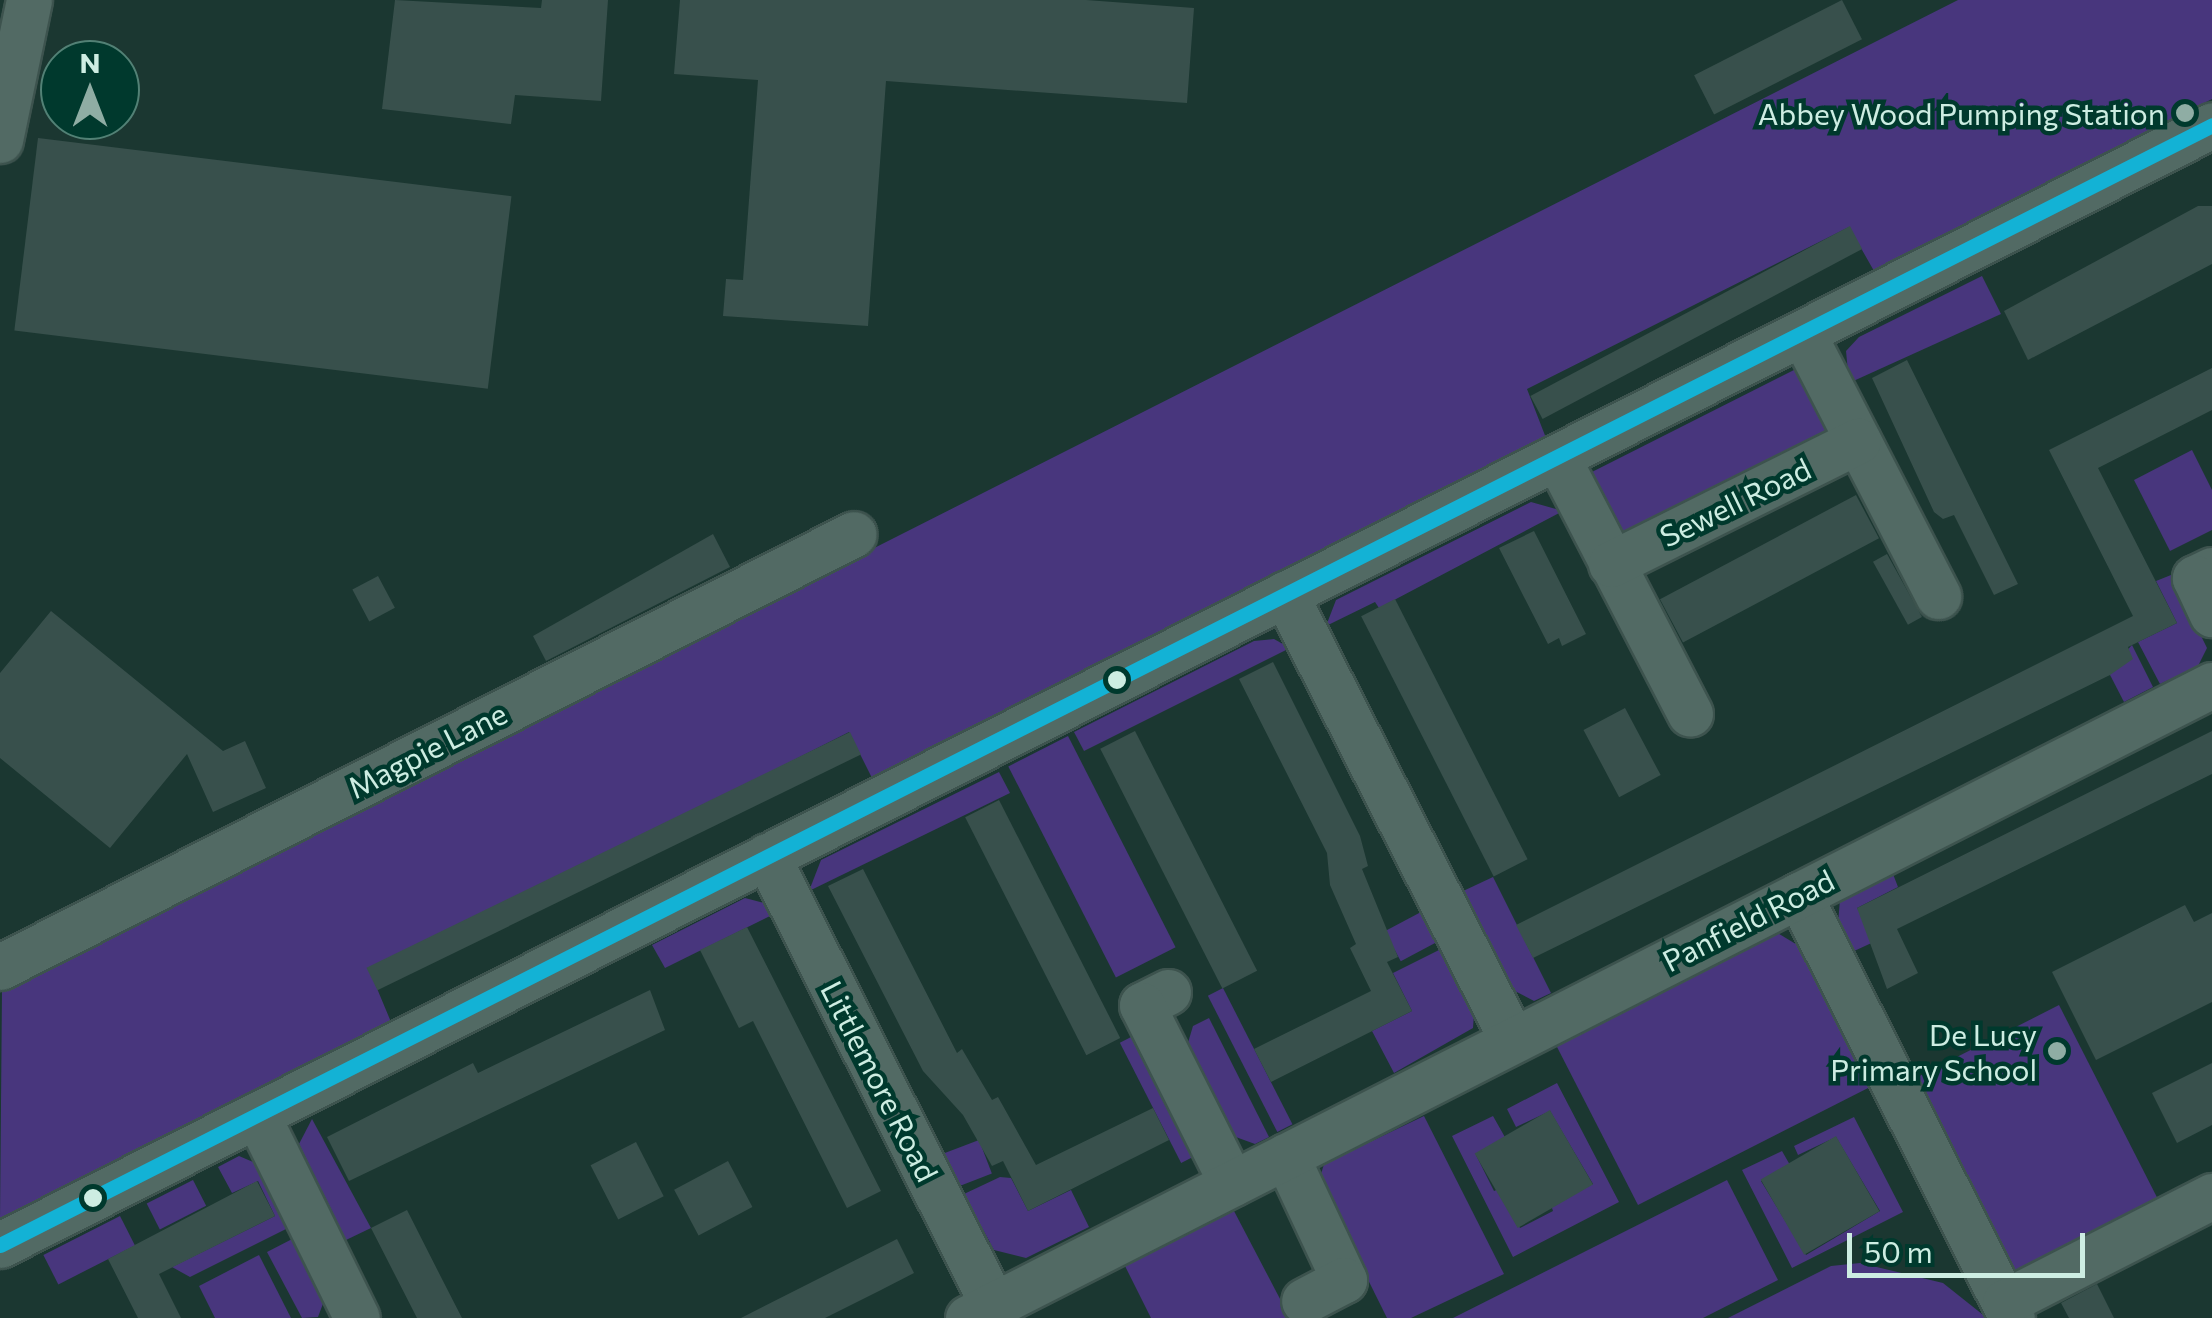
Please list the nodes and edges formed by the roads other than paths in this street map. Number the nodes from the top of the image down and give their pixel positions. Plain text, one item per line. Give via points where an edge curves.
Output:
1 (29, 0) edge
2 (2212, 125) edge
3 (0, 140) edge
4 (1803, 334) junction
5 (1858, 441) junction
6 (1557, 458) junction
7 (854, 534) dead end
8 (1611, 564) junction
9 (2212, 570) edge
10 (1285, 594) junction
11 (1938, 596) dead end
12 (2212, 614) edge
13 (2212, 684) edge
14 (1690, 714) dead end
15 (766, 856) junction
16 (1799, 894) junction
17 (0, 967) edge
18 (1168, 992) dead end
19 (1512, 1039) junction
20 (258, 1115) junction
21 (1286, 1156) junction
22 (1232, 1184) junction
23 (2212, 1196) edge
24 (0, 1245) edge
25 (1304, 1301) dead end
26 (2008, 1310) edge
27 (981, 1312) edge
28 (357, 1318) edge

1 - 3 street
2 - 4 street
4 - 5 street
4 - 6 street
5 - 8 street, Sewell Road
5 - 11 street
6 - 8 street
6 - 10 street
7 - 17 street, Magpie Lane
8 - 14 street
9 - 12 street via 2194,578
10 - 15 street
10 - 19 street
13 - 16 street, Panfield Road
15 - 20 street
15 - 27 street, Littlemore Road
16 - 19 street, Panfield Road
16 - 26 street
18 - 22 street via 1142,1005
19 - 21 street, Panfield Road
20 - 24 street
20 - 28 street
21 - 22 street, Panfield Road
21 - 25 street via 1344,1280
22 - 27 street, Panfield Road
23 - 26 street

